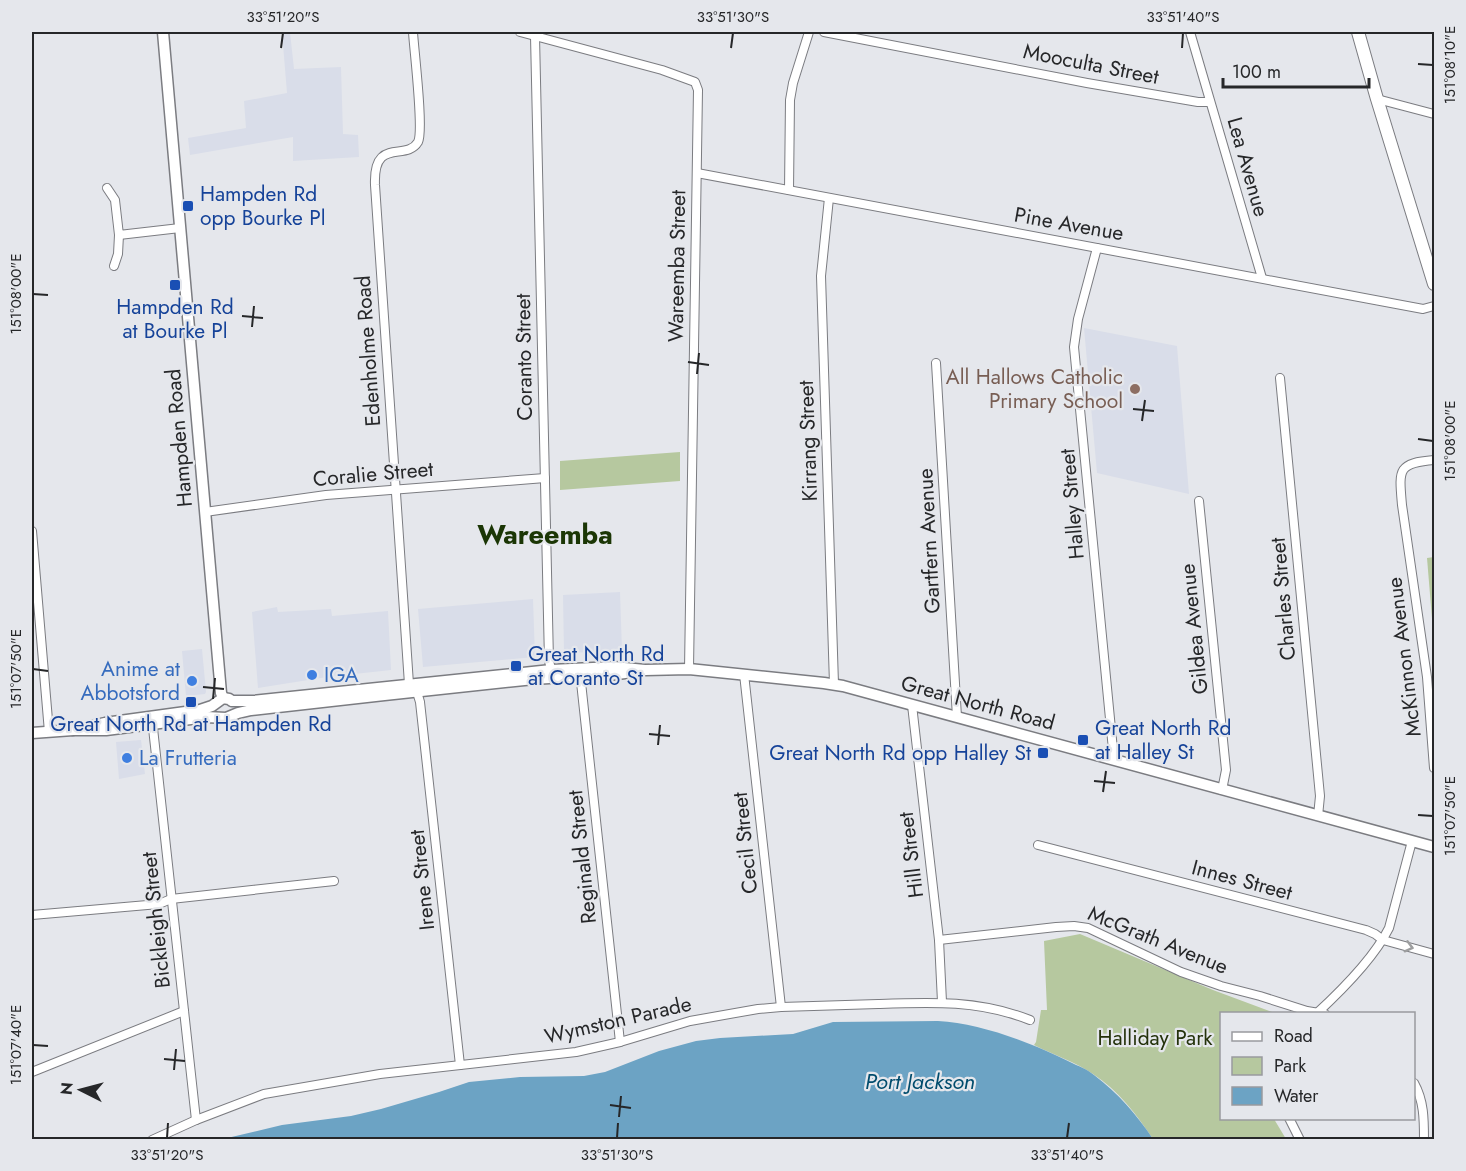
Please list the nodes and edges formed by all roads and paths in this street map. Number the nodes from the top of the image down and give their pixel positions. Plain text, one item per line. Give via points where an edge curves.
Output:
1 (163, 32) edge
2 (413, 32) edge
3 (520, 32) edge
4 (809, 32) edge
5 (824, 32) edge
6 (1190, 32) edge
7 (1358, 32) edge
8 (535, 36) junction
9 (1377, 99) junction
10 (1210, 102) junction
11 (1434, 114) edge
12 (697, 173) junction
13 (107, 188) dead end
14 (789, 190) junction
15 (829, 198) junction
16 (180, 228) junction
17 (119, 235) junction
18 (1097, 248) junction
19 (114, 266) dead end
20 (1262, 278) junction
21 (1434, 284) edge
22 (1434, 306) edge
23 (936, 363) dead end
24 (1280, 378) dead end
25 (1434, 460) edge
26 (545, 478) junction
27 (395, 490) junction
28 (1200, 501) dead end
29 (205, 512) junction
30 (32, 531) edge
31 (35, 608) edge
32 (688, 669) junction
33 (580, 673) junction
34 (552, 674) junction
35 (744, 674) junction
36 (834, 684) junction
37 (413, 688) junction
38 (224, 700) junction
39 (912, 705) junction
40 (232, 715) junction
41 (220, 717) junction
42 (957, 717) junction
43 (152, 720) junction
44 (49, 732) junction
45 (32, 733) edge
46 (1114, 760) junction
47 (1434, 768) edge
48 (1222, 790) junction
49 (1318, 816) junction
50 (1412, 841) junction
51 (1038, 845) dead end
52 (1434, 847) edge
53 (334, 881) dead end
54 (171, 899) junction
55 (32, 915) edge
56 (939, 940) junction
57 (1383, 940) junction
58 (1434, 954) edge
59 (942, 1002) junction
60 (781, 1007) junction
61 (184, 1011) junction
62 (1313, 1012) edge
63 (1320, 1012) edge
64 (1029, 1020) dead end
65 (620, 1042) junction
66 (460, 1065) junction
67 (32, 1072) edge
68 (1415, 1087) edge
69 (196, 1120) junction
70 (1289, 1120) edge
71 (152, 1140) edge
72 (1300, 1140) edge
73 (1424, 1140) edge

1 - 16 main road, Hampden Road
2 - 27 street, Edenholme Road via 419,140 413,147 382,157 375,177
3 - 8 street, Wareemba Street
4 - 14 street via 790,100
5 - 10 street, Mooculta Street via 1087,83
6 - 10 street, Lea Avenue
7 - 9 main road
8 - 12 street, Wareemba Street via 695,82
8 - 26 street, Coranto Street
9 - 11 street
9 - 21 main road
10 - 20 street, Lea Avenue
12 - 14 street, Pine Avenue
12 - 32 street, Wareemba Street
13 - 17 street via 115,200
14 - 15 street, Pine Avenue
15 - 18 street, Pine Avenue
15 - 36 street, Kirrang Street via 821,276
16 - 17 street
16 - 29 main road, Hampden Road
17 - 19 street
18 - 20 street, Pine Avenue
18 - 46 street, Halley Street via 1077,319 1074,347
20 - 22 street, Pine Avenue via 1423,309
23 - 42 street, Gartfern Avenue
24 - 49 street, Charles Street via 1320,796
25 - 47 street, McKinnon Avenue via 1408,465 1399,479 1427,678
26 - 27 street, Coralie Street
26 - 34 street, Coranto Street
27 - 29 street, Coralie Street via 308,497
27 - 37 street, Edenholme Road
28 - 48 street, Gildea Avenue via 1226,770
29 - 38 main road, Hampden Road
30 - 31 street
31 - 44 street
32 - 33 main road, Great North Road via 615,675
32 - 35 main road, Great North Road
33 - 34 main road, Great North Road
33 - 65 street, Reginald Street
34 - 37 main road, Great North Road
35 - 36 main road, Great North Road
35 - 60 street, Cecil Street
36 - 39 main road, Great North Road
37 - 38 main road, Great North Road
37 - 40 main road, Great North Road
37 - 66 street, Irene Street via 420,702 423,725
38 - 40 main road via 235,706
38 - 41 main road via 215,711
38 - 43 main road, Great North Road via 200,710
39 - 42 main road, Great North Road
39 - 56 street, Hill Street
40 - 41 main road
41 - 43 main road, Great North Road
42 - 46 main road, Great North Road
43 - 44 main road, Great North Road via 106,730
43 - 54 street, Bickleigh Street
44 - 45 main road, Great North Road
46 - 48 main road, Great North Road
48 - 49 main road, Great North Road
49 - 50 main road, Great North Road
50 - 52 main road, Great North Road
50 - 57 street
51 - 57 street, Innes Street via 1366,930
53 - 54 street
54 - 55 street via 159,904
54 - 61 street, Bickleigh Street
56 - 59 street, Hill Street
56 - 62 street, McGrath Avenue via 1074,926 1088,928 1181,972
57 -> 58 street, Innes Street
57 - 63 street
59 - 60 street, Wymston Parade
59 - 64 street, Wymston Parade via 1016,1014
60 - 65 street, Wymston Parade via 690,1021
61 - 67 street
61 - 69 street, Bickleigh Street
65 - 66 street, Wymston Parade via 576,1052
66 - 69 street, Wymston Parade via 264,1094
68 - 73 street via 1423,1105
69 - 71 street, Wymston Parade
70 - 72 street

